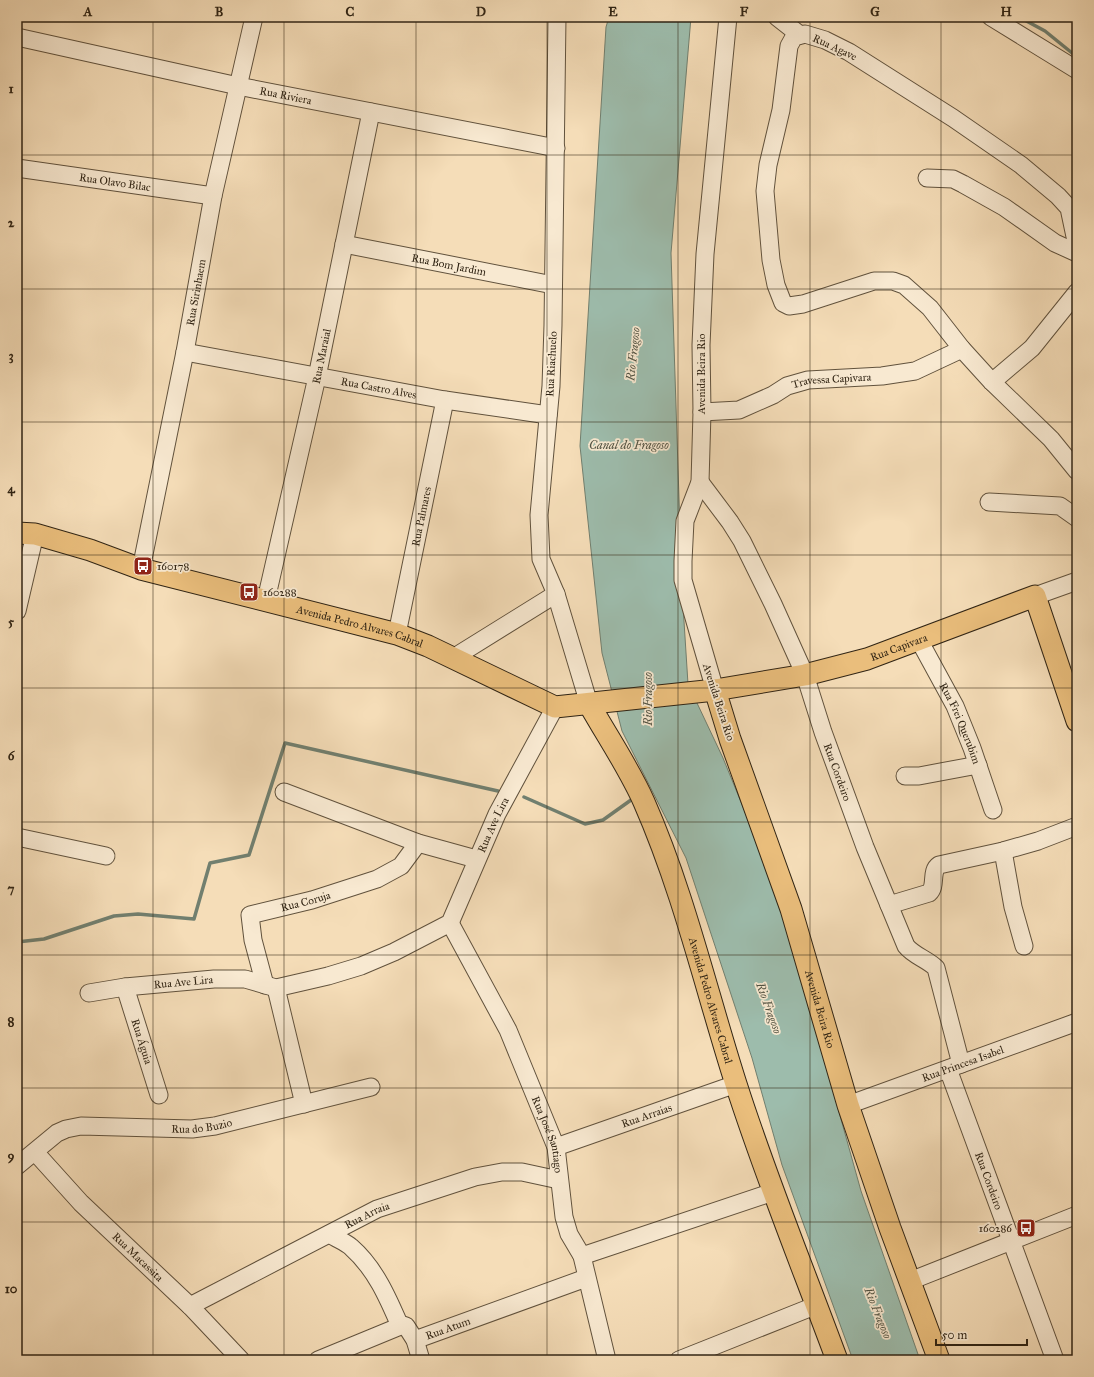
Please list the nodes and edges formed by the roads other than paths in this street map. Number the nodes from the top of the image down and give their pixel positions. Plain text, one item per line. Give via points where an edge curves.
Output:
1 (254, 17) edge
2 (557, 17) edge
3 (728, 17) edge
4 (777, 17) edge
5 (991, 17) edge
6 (800, 35) junction
7 (17, 37) edge
8 (1077, 70) edge
9 (238, 86) junction
10 (371, 112) junction
11 (556, 148) junction
12 (17, 168) edge
13 (927, 178) dead end
14 (212, 196) junction
15 (344, 244) junction
16 (1077, 246) edge
17 (1077, 253) edge
18 (553, 285) junction
19 (1077, 292) edge
20 (962, 349) junction
21 (185, 352) junction
22 (317, 377) junction
23 (992, 382) junction
24 (445, 400) junction
25 (702, 412) junction
26 (548, 415) junction
27 (1077, 471) edge
28 (700, 482) junction
29 (989, 502) dead end
30 (1077, 518) edge
31 (22, 532) edge
32 (141, 569) junction
33 (1077, 581) edge
34 (556, 594) junction
35 (1035, 596) junction
36 (266, 600) junction
37 (17, 611) edge
38 (397, 634) junction
39 (919, 640) junction
40 (453, 658) junction
41 (805, 676) junction
42 (707, 691) junction
43 (594, 703) junction
44 (555, 707) junction
45 (1075, 708) edge
46 (978, 765) junction
47 (905, 776) dead end
48 (284, 792) dead end
49 (993, 810) dead end
50 (1077, 826) edge
51 (17, 837) edge
52 (418, 843) junction
53 (1003, 851) junction
54 (106, 856) dead end
55 (476, 859) junction
56 (889, 905) junction
57 (450, 923) junction
58 (1024, 946) dead end
59 (125, 987) junction
60 (271, 987) junction
61 (89, 993) dead end
62 (1075, 1028) edge
63 (955, 1067) junction
64 (736, 1084) junction
65 (371, 1087) dead end
66 (159, 1095) dead end
67 (304, 1104) junction
68 (848, 1105) junction
69 (556, 1147) junction
70 (35, 1152) junction
71 (17, 1166) edge
72 (559, 1180) junction
73 (773, 1192) junction
74 (1077, 1215) edge
75 (330, 1234) junction
76 (1013, 1241) junction
77 (582, 1256) junction
78 (586, 1278) junction
79 (910, 1281) junction
80 (817, 1305) junction
81 (190, 1306) junction
82 (400, 1326) junction
83 (415, 1340) junction
84 (233, 1358) edge
85 (318, 1360) edge
86 (421, 1360) edge
87 (607, 1360) edge
88 (679, 1360) edge
89 (837, 1360) edge
90 (939, 1360) edge
91 (1055, 1360) edge

1 - 9 street, Rua Sirinhaem
2 - 11 street, Rua Riachuelo
3 - 25 street, Avenida Beira Rio via 705,254 701,345
4 - 6 street
5 - 8 street
6 - 16 street, Rua Agave via 820,38 849,52 1021,165 1069,208
6 - 20 street, Rua Agave via 794,37 789,46 782,105 768,165 766,191 771,260 779,296 783,303 789,306 813,301 867,282 886,280 900,283 926,304
7 - 9 street, Rua Riviera
9 - 10 street, Rua Riviera
9 - 14 street, Rua Sirinhaem
10 - 11 street, Rua Riviera
10 - 15 street, Rua Maraial
11 - 18 street, Rua Riachuelo
12 - 14 street, Rua Olavo Bilac
13 - 17 street via 953,179 963,184 1004,207 1055,243
14 - 21 street, Rua Sirinhaem
15 - 18 street, Rua Bom Jardim
15 - 22 street, Rua Maraial
18 - 26 street, Rua Riachuelo
19 - 23 street via 1032,348
20 - 23 street
20 - 25 street, Travessa Capivara via 915,371 882,376 808,380 787,386 739,410
21 - 22 street, Rua Castro Alves
21 - 32 street, Rua Sirinhaem
22 - 24 street, Rua Castro Alves
22 - 36 street, Rua Maraial
23 - 27 street via 1051,439
24 - 26 street, Rua Castro Alves
24 - 38 street, Rua Palmares
25 - 28 street, Avenida Beira Rio
26 - 34 street, Rua Riachuelo via 539,515 541,559
28 - 41 street, Rua Cordeiro via 742,541
28 - 42 street, Avenida Beira Rio via 685,521 683,580
29 - 30 street via 1060,506
31 - 32 main road, Avenida Pedro Alvares Cabral via 90,550
31 - 37 street
32 - 36 main road, Avenida Pedro Alvares Cabral
33 - 35 street, Rua Capivara
34 - 40 street
34 - 43 street, Rua Riachuelo
35 - 39 main road, Rua Capivara
35 - 45 main road
36 - 38 main road, Avenida Pedro Alvares Cabral
38 - 40 main road, Avenida Pedro Alvares Cabral
39 - 41 main road, Rua Capivara via 845,666
39 - 46 street, Rua Frei Querubim via 955,706
40 - 44 main road, Avenida Pedro Alvares Cabral
41 - 42 main road, Rua Capivara
41 - 56 street, Rua Cordeiro via 848,803
42 - 43 main road
42 - 68 main road, Avenida Beira Rio via 730,739 791,909
43 - 44 main road
43 - 64 main road, Avenida Pedro Alvares Cabral via 644,802 664,853 695,945
44 - 55 street, Rua Ave Lira via 508,793
46 - 47 street via 919,776
46 - 49 street, Rua Frei Querubim
48 - 52 street
50 - 53 street
51 - 54 street
52 - 55 street
52 - 60 street, Rua Coruja via 401,866 377,879 312,900 250,915 253,940
53 - 56 street via 939,865 934,869 933,888 929,893
53 - 58 street via 1013,907
55 - 57 street, Rua Ave Lira
56 - 63 street, Rua Cordeiro via 906,946 936,968
57 - 60 street, Rua Ave Lira via 362,966 328,976
57 - 69 street, Rua José Santiago via 508,1030
59 - 60 street, Rua Ave Lira via 214,979 245,979
59 - 61 street, Rua Ave Lira
59 - 66 street, Rua Águia
60 - 67 street
62 - 63 street, Rua Princesa Isabel
63 - 68 street, Rua Princesa Isabel
63 - 76 street, Rua Cordeiro
64 - 69 street, Rua Arraias
64 - 73 main road, Avenida Pedro Alvares Cabral
65 - 67 street, Rua do Buzio
67 - 70 street, Rua do Buzio via 192,1129 81,1126 57,1133
68 - 79 main road, Avenida Beira Rio
69 - 72 street, Rua José Santiago
70 - 71 street, Rua do Buzio
70 - 81 street, Rua Macassita via 81,1203
72 - 75 street, Rua Arraia via 522,1172 502,1172 475,1177 377,1209
72 - 77 street, Rua José Santiago via 566,1227
73 - 77 street
73 - 80 main road, Avenida Pedro Alvares Cabral
74 - 76 street
75 - 81 street, Rua Arraia
75 - 82 street via 351,1247 366,1263 386,1294
76 - 79 street
76 - 91 street, Rua Cordeiro
77 - 78 street, Rua José Santiago
78 - 83 street, Rua Atum
78 - 87 street, Rua José Santiago
79 - 90 main road, Avenida Beira Rio
80 - 88 street
80 - 89 main road, Avenida Pedro Alvares Cabral
81 - 84 street, Rua Macassita
82 - 83 street, Rua Atum via 409,1328
82 - 85 street
83 - 86 street

